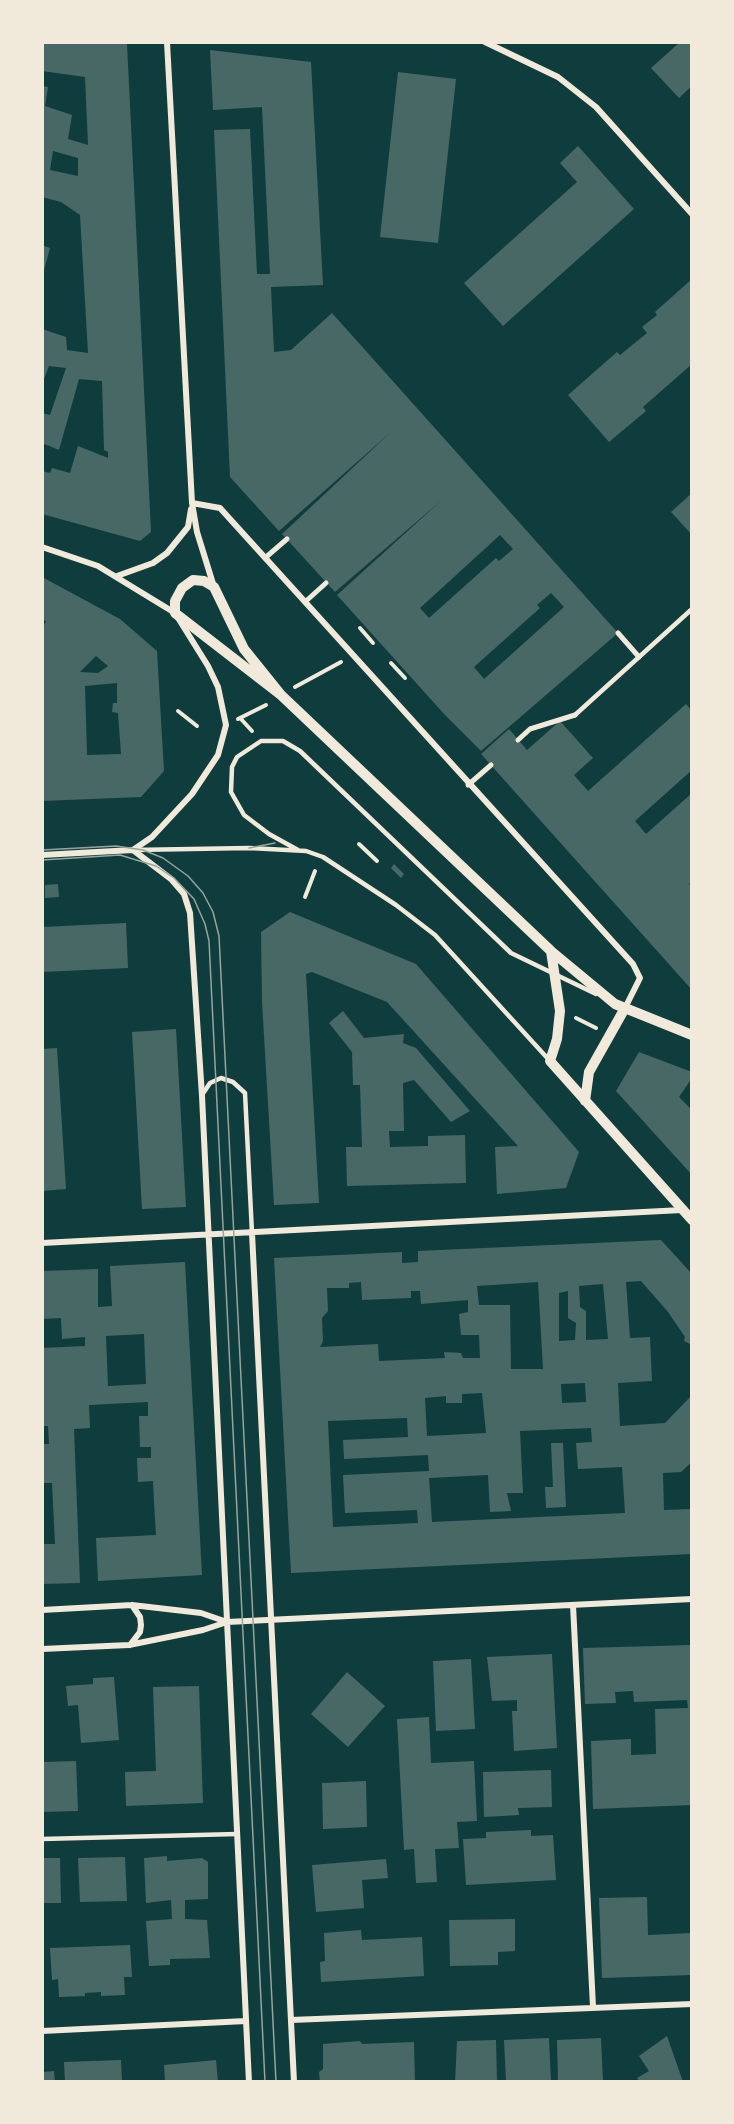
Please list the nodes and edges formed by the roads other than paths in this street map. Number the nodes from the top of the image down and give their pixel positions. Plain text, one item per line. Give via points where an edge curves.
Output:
1 (166, 42) edge
2 (485, 42) edge
3 (692, 214) edge
4 (192, 503) junction
5 (286, 539) dead end
6 (42, 547) edge
7 (265, 558) junction
8 (117, 576) junction
9 (326, 583) dead end
10 (214, 587) junction
11 (305, 602) junction
12 (692, 609) edge
13 (175, 613) junction
14 (618, 633) dead end
15 (639, 657) junction
16 (281, 695) junction
17 (575, 715) joint
18 (519, 740) dead end
19 (491, 765) dead end
20 (468, 785) junction
21 (133, 850) junction
22 (298, 850) junction
23 (42, 855) edge
24 (551, 951) junction
25 (555, 976) junction
26 (606, 998) junction
27 (625, 1008) junction
28 (692, 1035) edge
29 (550, 1061) junction
30 (202, 1096) junction
31 (585, 1101) junction
32 (682, 1210) junction
33 (692, 1220) edge
34 (252, 1233) junction
35 (208, 1235) junction
36 (42, 1243) edge
37 (692, 1599) edge
38 (132, 1605) junction
39 (573, 1605) junction
40 (42, 1610) edge
41 (271, 1620) junction
42 (227, 1622) junction
43 (129, 1645) junction
44 (42, 1649) edge
45 (237, 1834) junction
46 (42, 1839) edge
47 (692, 2004) edge
48 (593, 2007) junction
49 (291, 2020) junction
50 (246, 2021) junction
51 (42, 2031) edge
52 (249, 2082) edge
53 (294, 2082) edge

1 - 4 street
2 - 3 street via 558,77 596,107
4 - 7 street via 220,508
4 - 8 street via 188,528 172,548 153,563
4 - 10 street
5 - 7 street
6 - 8 street
7 - 11 street
8 - 13 street
9 - 11 street
10 - 13 street via 193,580 182,588 175,601
10 - 16 street via 244,649
11 - 20 street
12 - 15 lane
13 - 16 street
13 - 21 street via 218,687 226,725 218,755 192,794 152,837
14 - 15 street
15 - 17 lane
16 - 24 street
17 - 18 street via 530,729
19 - 20 street
20 - 27 street via 633,964 640,978
21 - 22 lane
21 - 23 street
21 - 30 street via 171,879 184,894 190,914
22 - 25 lane via 244,815 231,792 232,767 237,757 261,741 283,741 300,751 498,941 523,960
22 - 29 lane via 332,862 435,935
24 - 25 street
24 - 26 street
25 - 26 lane
25 - 29 street via 560,1011
26 - 27 street
27 - 28 street
27 - 31 street via 589,1072
29 - 31 street
30 - 34 lane via 210,1083 221,1077 245,1093
30 - 35 street
31 - 32 street
32 - 33 street
32 - 34 street
34 - 35 street
34 - 41 street
35 - 36 street
35 - 42 street
37 - 39 street
38 - 40 street
38 - 42 street via 201,1613
38 - 43 street via 141,1625
39 - 41 street
39 - 48 street
41 - 42 street
41 - 49 street
42 - 43 street
42 - 45 street
43 - 44 street
45 - 46 lane
45 - 50 street
47 - 48 street
48 - 49 street
49 - 53 street
50 - 51 street
50 - 52 street

